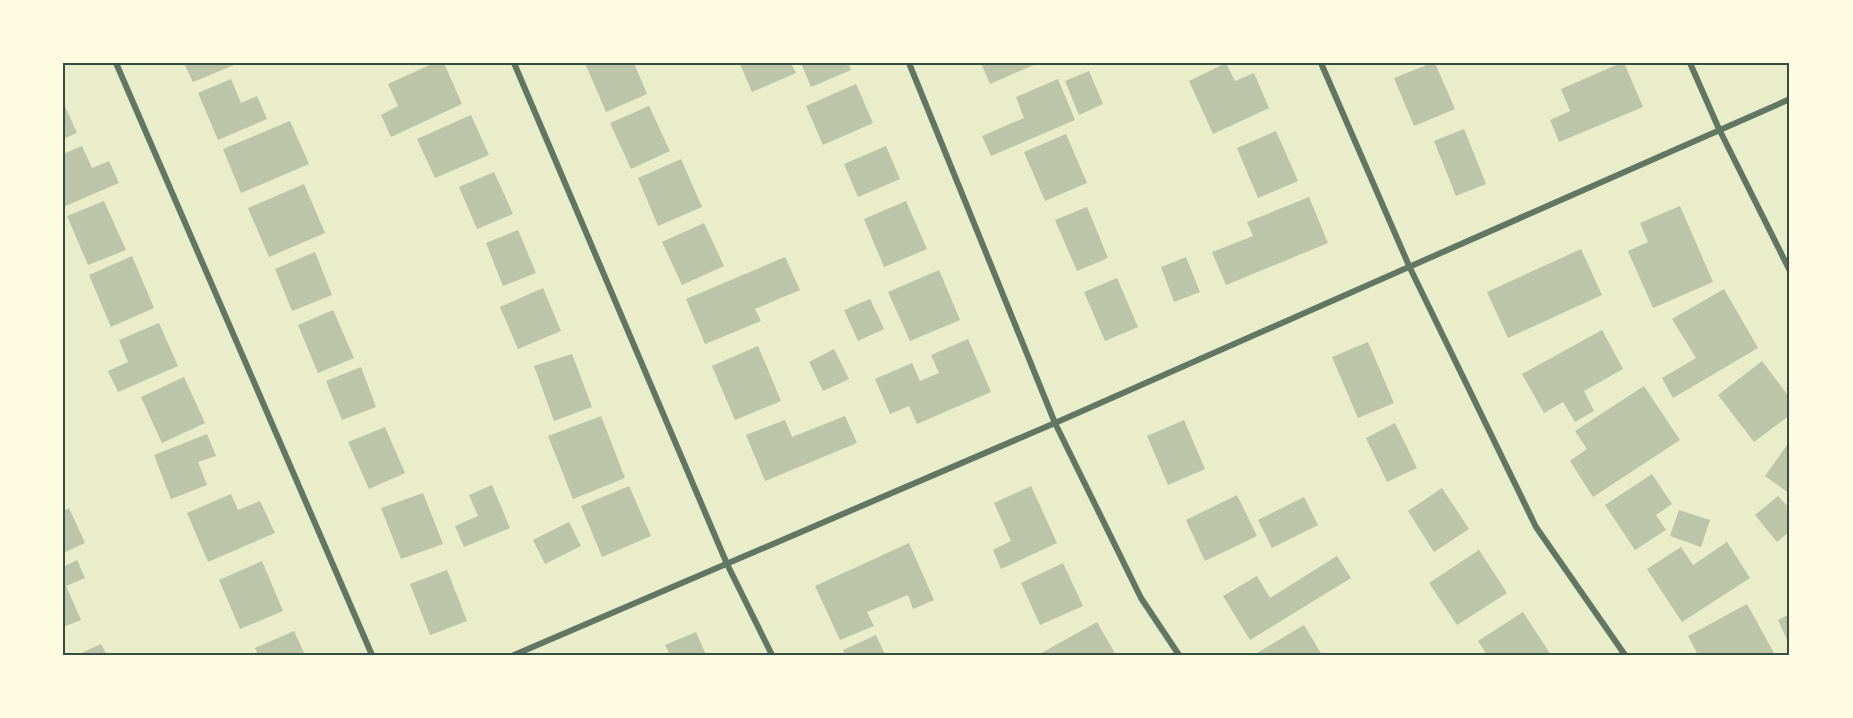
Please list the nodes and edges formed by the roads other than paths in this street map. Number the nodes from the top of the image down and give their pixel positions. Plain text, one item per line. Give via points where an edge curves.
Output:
1 (116, 63) edge
2 (514, 63) edge
3 (909, 63) edge
4 (1321, 63) edge
5 (1690, 63) edge
6 (1790, 99) edge
7 (1719, 129) junction
8 (1410, 268) junction
9 (1790, 271) edge
10 (1055, 423) junction
11 (727, 564) junction
12 (372, 655) edge
13 (514, 655) edge
14 (772, 655) edge
15 (1179, 655) edge
16 (1626, 655) edge

1 - 12 street
2 - 11 street
3 - 10 street
4 - 8 street
5 - 7 street
6 - 7 street
7 - 8 street
7 - 9 street
8 - 10 street
8 - 16 street via 1536,527
10 - 11 street
10 - 15 street via 1141,598
11 - 13 street
11 - 14 street

